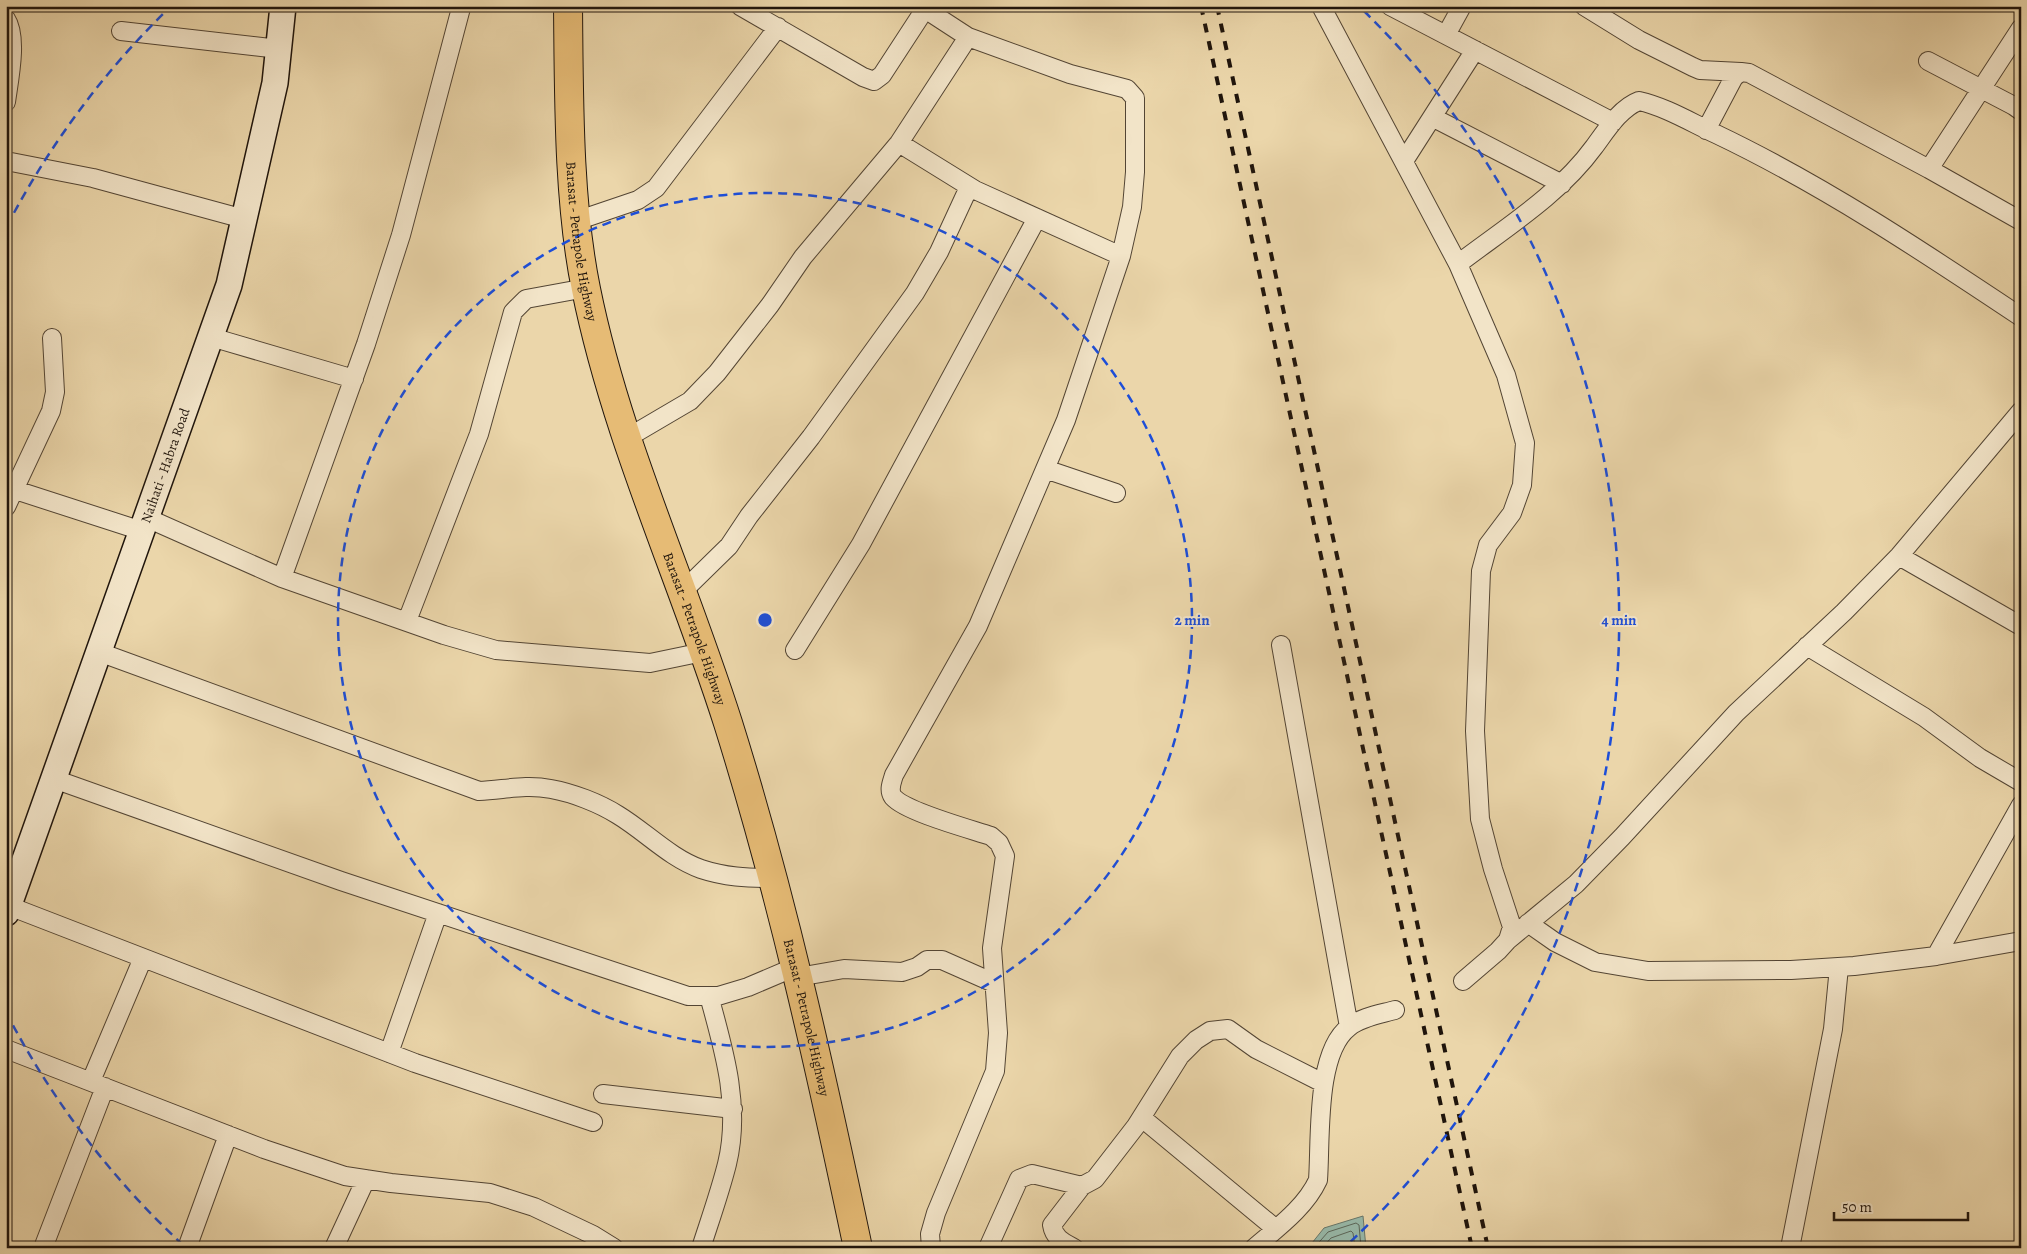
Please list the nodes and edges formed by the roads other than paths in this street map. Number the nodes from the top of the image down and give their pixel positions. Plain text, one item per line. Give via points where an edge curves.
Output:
1 (283, 6) edge
2 (568, 6) edge
3 (740, 6) edge
4 (1321, 6) edge
5 (1390, 6) edge
6 (1462, 6) edge
7 (1584, 6) edge
8 (461, 8) dead end
9 (926, 8) edge
10 (6, 18) edge
11 (778, 27) junction
12 (2021, 28) edge
13 (122, 30) dead end
14 (1446, 35) junction
15 (968, 37) junction
16 (278, 49) junction
17 (1475, 50) junction
18 (1928, 61) dead end
19 (9, 66) edge
20 (1741, 72) junction
21 (1981, 89) junction
22 (6, 102) edge
23 (2021, 111) edge
24 (1432, 117) junction
25 (1613, 122) junction
26 (1706, 130) junction
27 (899, 143) junction
28 (6, 161) edge
29 (1404, 161) junction
30 (1929, 169) junction
31 (1562, 184) junction
32 (969, 187) junction
33 (1037, 218) junction
34 (244, 219) junction
35 (2021, 220) edge
36 (576, 221) junction
37 (1121, 256) junction
38 (1458, 264) junction
39 (586, 288) junction
40 (2021, 317) edge
41 (211, 337) junction
42 (52, 338) dead end
43 (354, 379) junction
44 (2021, 410) edge
45 (627, 438) junction
46 (1045, 469) junction
47 (10, 489) edge
48 (1116, 493) dead end
49 (6, 507) edge
50 (144, 525) junction
51 (1898, 556) junction
52 (282, 578) junction
53 (682, 592) junction
54 (407, 621) junction
55 (2021, 626) edge
56 (1281, 645) dead end
57 (1807, 646) junction
58 (795, 650) dead end
59 (99, 652) junction
60 (703, 652) junction
61 (54, 779) junction
62 (2021, 782) edge
63 (2021, 805) edge
64 (772, 878) junction
65 (8, 910) edge
66 (438, 913) junction
67 (1528, 923) junction
68 (1508, 940) junction
69 (2021, 942) edge
70 (1936, 956) junction
71 (143, 958) junction
72 (1839, 967) junction
73 (796, 972) junction
74 (1463, 981) dead end
75 (994, 983) junction
76 (709, 996) junction
77 (1395, 1010) dead end
78 (1348, 1027) junction
79 (6, 1049) edge
80 (389, 1053) junction
81 (1323, 1083) junction
82 (98, 1084) junction
83 (602, 1094) dead end
84 (733, 1109) junction
85 (1142, 1118) junction
86 (593, 1122) dead end
87 (228, 1135) junction
88 (366, 1179) junction
89 (1082, 1186) junction
90 (1276, 1229) junction
91 (44, 1248) edge
92 (187, 1248) edge
93 (334, 1248) edge
94 (614, 1248) edge
95 (701, 1248) edge
96 (858, 1248) edge
97 (931, 1248) edge
98 (988, 1248) edge
99 (1074, 1248) edge
100 (1254, 1248) edge
101 (1790, 1248) edge

1 - 16 main road, Naihati - Habra Road
2 - 36 highway, Barasat - Petrapole Highway
3 - 11 street
4 - 29 street
5 - 14 street
6 - 14 street
7 - 20 street via 1693,68
8 - 43 street via 401,235
9 - 11 street via 882,75 874,81
9 - 15 street
10 - 19 street via 11,26
11 - 36 street via 656,188 638,200
12 - 21 street
13 - 16 street
14 - 17 street
15 - 27 street
15 - 37 street via 1070,74 1119,86 1136,98 1132,207
16 - 34 main road, Naihati - Habra Road via 275,84
17 - 24 street
17 - 25 street
18 - 21 street
19 - 22 street
20 - 26 street via 1734,77
20 - 30 street via 1759,78
21 - 23 street
21 - 30 street
24 - 29 street
24 - 31 street
25 - 26 street via 1633,103 1640,101
25 - 31 street via 1582,164
26 - 40 street via 1808,182
27 - 32 street
27 - 45 street via 803,257 717,373 690,400
28 - 34 street via 93,178
29 - 38 street
30 - 35 street
31 - 38 street
32 - 33 street
32 - 53 street via 939,252 915,293 729,546
33 - 37 street
33 - 58 street via 861,544
34 - 41 main road, Naihati - Habra Road via 229,285
36 - 39 highway, Barasat - Petrapole Highway
37 - 46 street via 1066,420
38 - 68 street via 1506,375 1525,443 1522,485 1512,513 1488,545 1481,571 1475,731 1480,819 1509,914 1512,927
39 - 45 highway, Barasat - Petrapole Highway via 611,389
39 - 54 street via 526,299 513,312 479,434
41 - 43 street
41 - 50 main road, Naihati - Habra Road
42 - 47 street via 55,392 51,411
43 - 52 street
44 - 51 street
45 - 53 highway, Barasat - Petrapole Highway
46 - 48 street
46 - 75 street via 978,626 894,775 890,788 892,796 905,806 991,836 999,843 1004,856 992,948
47 - 49 street
47 - 50 street
50 - 52 street
50 - 59 main road, Naihati - Habra Road
51 - 55 street
51 - 57 street
52 - 54 street
53 - 60 highway, Barasat - Petrapole Highway
54 - 60 street via 496,650 650,663
56 - 78 street
57 - 62 street via 1924,717 1980,758
57 - 67 street via 1736,713 1576,884
59 - 61 main road, Naihati - Habra Road
59 - 64 street via 479,791 512,786 550,789 579,797 617,814 699,869 735,878
60 - 64 highway, Barasat - Petrapole Highway via 728,721
61 - 65 main road, Naihati - Habra Road
61 - 66 street
63 - 70 street
64 - 73 highway, Barasat - Petrapole Highway
65 - 71 street
66 - 76 street via 688,996
66 - 80 street
67 - 68 street
67 - 72 street via 1574,953 1616,968 1690,971
68 - 74 street
69 - 70 street
70 - 72 street
71 - 80 street
71 - 82 street
72 - 101 street via 1833,1029
73 - 75 street via 844,969 902,972 933,958
73 - 76 street
73 - 96 highway, Barasat - Petrapole Highway
75 - 97 street via 998,1033 995,1071 936,1213 930,1234
76 - 84 street via 727,1064
77 - 78 street
78 - 81 street via 1335,1045
79 - 82 street
80 - 86 street
81 - 85 street via 1256,1049 1228,1029 1210,1031 1180,1056
81 - 90 street via 1318,1180 1302,1205
82 - 87 street
82 - 91 street
83 - 84 street
84 - 95 street via 728,1163
85 - 89 street via 1095,1179
85 - 90 street
87 - 88 street via 345,1176
87 - 92 street
88 - 93 street
88 - 94 street via 490,1193 534,1207
89 - 98 street via 1032,1174 1019,1179
89 - 99 street via 1052,1225 1059,1240
90 - 100 street

